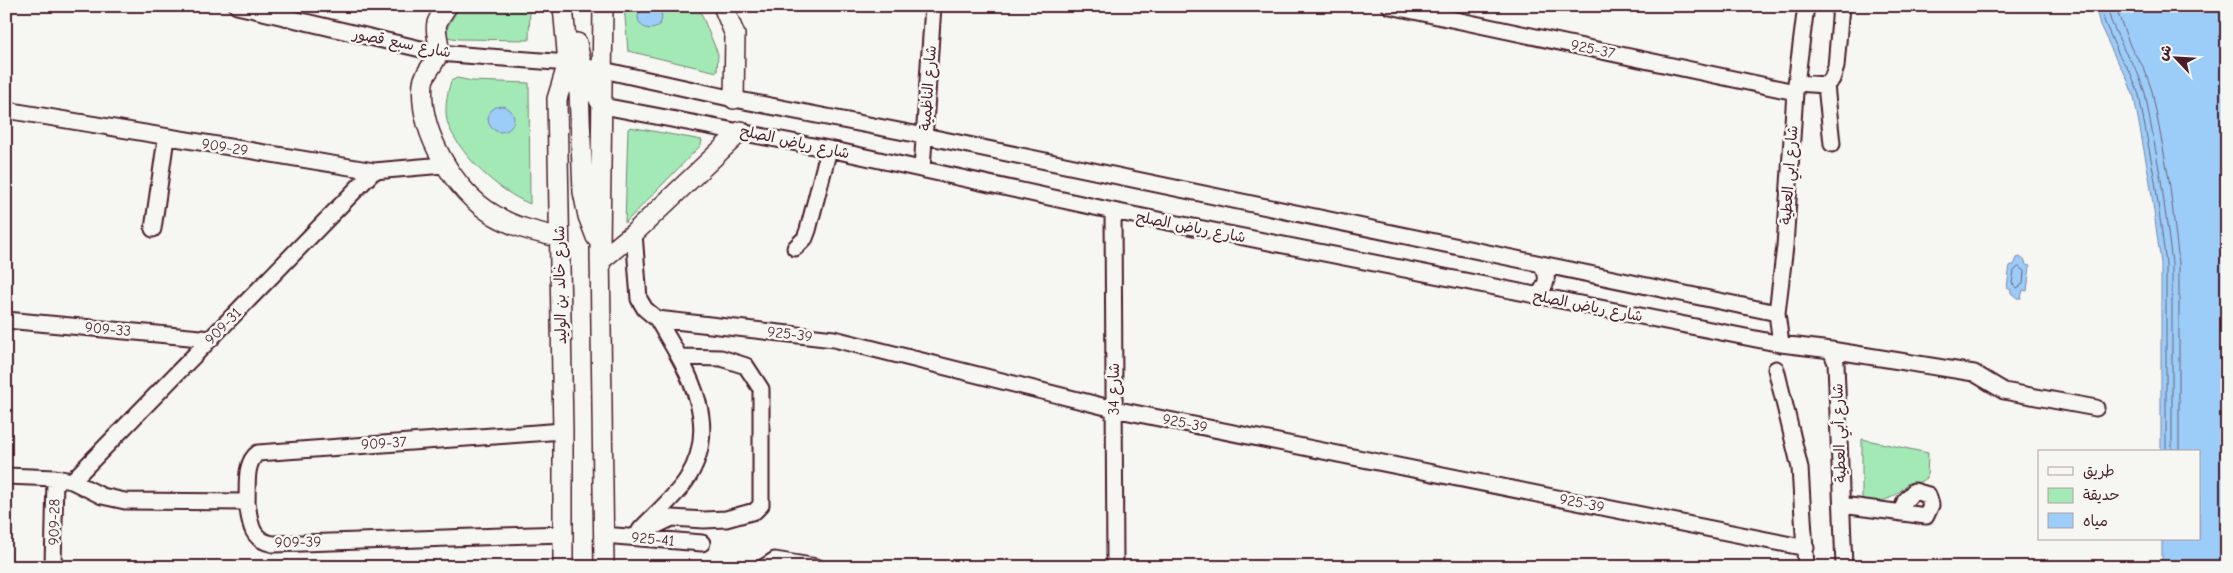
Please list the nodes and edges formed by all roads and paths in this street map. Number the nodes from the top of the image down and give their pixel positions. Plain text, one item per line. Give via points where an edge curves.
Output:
1 (238, 6) edge
2 (447, 6) edge
3 (563, 6) edge
4 (571, 6) edge
5 (603, 6) edge
6 (723, 6) edge
7 (933, 6) edge
8 (1390, 6) edge
9 (1806, 6) edge
10 (1841, 6) edge
11 (438, 52) junction
12 (575, 65) junction
13 (603, 70) junction
14 (1826, 85) junction
15 (1795, 88) junction
16 (734, 99) junction
17 (602, 106) junction
18 (6, 110) edge
19 (580, 129) junction
20 (741, 131) junction
21 (557, 133) junction
22 (925, 136) junction
23 (166, 138) junction
24 (1832, 144) dead end
25 (829, 149) junction
26 (444, 165) junction
27 (922, 169) junction
28 (374, 171) junction
29 (1113, 211) junction
30 (153, 229) dead end
31 (634, 233) junction
32 (558, 237) junction
33 (795, 248) dead end
34 (600, 254) junction
35 (1542, 266) junction
36 (1538, 296) junction
37 (1777, 313) junction
38 (657, 319) junction
39 (6, 320) edge
40 (211, 339) junction
41 (1781, 344) junction
42 (1831, 350) junction
43 (679, 357) junction
44 (1776, 369) dead end
45 (2096, 408) dead end
46 (1114, 409) junction
47 (563, 431) junction
48 (6, 476) edge
49 (54, 478) junction
50 (72, 481) junction
51 (247, 502) junction
52 (1842, 504) junction
53 (1901, 513) dead end
54 (563, 534) junction
55 (603, 535) junction
56 (634, 536) junction
57 (702, 543) dead end
58 (1806, 548) junction
59 (770, 563) edge
60 (53, 567) edge
61 (563, 567) edge
62 (604, 567) edge
63 (817, 567) edge
64 (1115, 567) edge
65 (1806, 567) edge
66 (1844, 567) edge

1 - 11 street, شارع سبع قصور
2 - 11 main road via 436,24
3 - 12 main road, شارع خالد بن الوليد
4 - 12 main road
5 - 13 main road
6 - 16 main road via 735,35
7 - 22 street, شارع الناظمية
8 - 15 street, 925-37
9 - 15 street, شارع ابي العطية
10 - 14 street via 1836,67
11 - 12 street, شارع سبع قصور
11 - 26 main road via 423,82 425,111 432,139
12 - 13 street, شارع سبع قصور
12 - 17 main road
12 - 19 main road via 572,78 579,91
12 - 21 main road, شارع خالد بن الوليد via 557,99
13 - 16 street, شارع رياض الصلح
13 - 17 main road
14 - 15 street, 925-37
14 - 24 street
15 - 37 street, شارع ابي العطية via 1785,246
16 - 22 street, شارع رياض الصلح
17 - 20 street, شارع رياض الصلح
17 - 34 main road
18 - 23 street, 909-29
19 - 21 main road via 579,123 567,118
19 - 34 main road via 583,192
20 - 25 street, شارع رياض الصلح
20 - 31 main road
21 - 32 main road, شارع خالد بن الوليد
22 - 27 street, شارع الناظمية
22 - 35 street, شارع رياض الصلح
23 - 28 street, 909-29
23 - 30 street
25 - 27 street, شارع رياض الصلح
25 - 33 street via 808,230
26 - 28 street, 909-29
26 - 32 main road via 466,192 493,214 524,230
27 - 29 street, شارع رياض الصلح
28 - 40 street, 909-31
29 - 36 street, شارع رياض الصلح
29 - 46 street, شارع 34
31 - 34 main road
31 - 38 street via 639,299
32 - 47 main road, شارع خالد بن الوليد
34 - 55 main road
35 - 36 street via 1547,274
35 - 37 street, شارع رياض الصلح
36 - 41 street, شارع رياض الصلح
37 - 41 street, شارع ابي العطية
38 - 43 street
38 - 46 street, 925-39 via 834,340
39 - 40 street, 909-33
40 - 50 street, 909-31
41 - 42 street
42 - 45 street via 1974,374 2004,390
42 - 52 street, شارع أبي العطية via 1836,363
43 - 56 street via 697,395 702,427 699,453 687,480
43 - 56 street via 721,358 746,366 761,389 761,505 755,511 726,519 672,518
44 - 58 street via 1800,468
46 - 58 street, 925-39
46 - 64 street, شارع 34
47 - 51 street, 909-37 via 258,453 250,461
47 - 54 main road, شارع خالد بن الوليد
48 - 49 street
49 - 50 street
49 - 60 street, 909-28
50 - 51 street via 102,496 125,501
51 - 54 street, 909-39 via 252,532 273,544
52 - 53 street
52 - 66 street, شارع أبي العطية
54 - 61 main road, شارع خالد بن الوليد
55 - 56 street, 925-41
55 - 62 main road
56 - 57 street, 925-41
58 - 65 street
59 - 63 street

